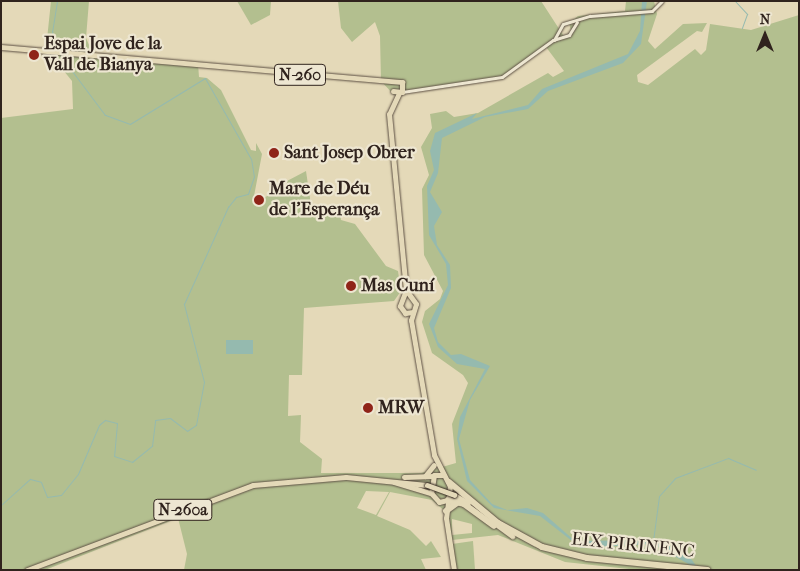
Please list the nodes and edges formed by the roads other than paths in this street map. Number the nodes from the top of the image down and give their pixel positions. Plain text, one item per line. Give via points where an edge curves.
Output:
1 (662, 1) edge
2 (577, 22) junction
3 (569, 25) junction
4 (572, 30) junction
5 (558, 31) junction
6 (563, 36) junction
7 (553, 40) junction
8 (1, 47) edge
9 (393, 86) junction
10 (404, 86) junction
11 (415, 90) junction
12 (400, 92) junction
13 (392, 102) junction
14 (406, 290) junction
15 (411, 297) junction
16 (404, 298) junction
17 (410, 313) junction
18 (434, 455) junction
19 (434, 465) junction
20 (444, 475) junction
21 (433, 476) junction
22 (346, 477) junction
23 (371, 478) junction
24 (419, 478) junction
25 (449, 482) junction
26 (431, 492) junction
27 (448, 500) junction
28 (437, 501) junction
29 (464, 504) junction
30 (446, 511) junction
31 (447, 525) junction
32 (514, 536) junction
33 (684, 568) edge
34 (27, 570) edge
35 (454, 570) edge
36 (708, 570) edge

1 - 2 street via 656,8 587,17
2 - 3 street
2 - 4 street
3 - 4 street
3 - 5 street via 561,24
4 - 6 street
5 - 6 street
5 - 7 street
6 - 7 street
7 - 11 street via 502,78
8 - 9 main road, N-260 via 386,81
9 - 10 main road
9 - 12 main road, N-260
9 - 13 main road
10 - 11 street
10 - 12 main road
11 - 12 street
12 - 13 main road
13 - 14 main road via 390,126
14 - 15 main road
14 - 16 main road
15 - 16 main road
15 - 17 main road via 416,304
16 - 17 main road via 400,306
17 - 18 main road
18 - 19 main road
18 - 20 main road
19 - 21 main road
19 - 24 main road
20 - 21 main road
20 - 25 main road
21 - 24 main road, N-260a
21 - 26 main road
22 - 23 main road, EIX PIRINENC / N-260a
22 - 26 main road, N-260a
22 - 34 main road, EIX PIRINENC / N-260a via 289,480 241,489
23 - 24 main road, N-260a
23 - 32 main road, EIX PIRINENC / N-260a, bridge via 427,485 454,495
25 - 27 main road
25 - 32 highway
26 - 28 main road
27 - 28 main road
27 - 29 highway
27 - 30 main road
28 - 31 main road
29 - 30 highway via 452,504
29 - 32 highway
30 - 31 main road
31 - 35 main road
32 - 33 highway, EIX PIRINENC via 576,556
33 - 36 highway, EIX PIRINENC

